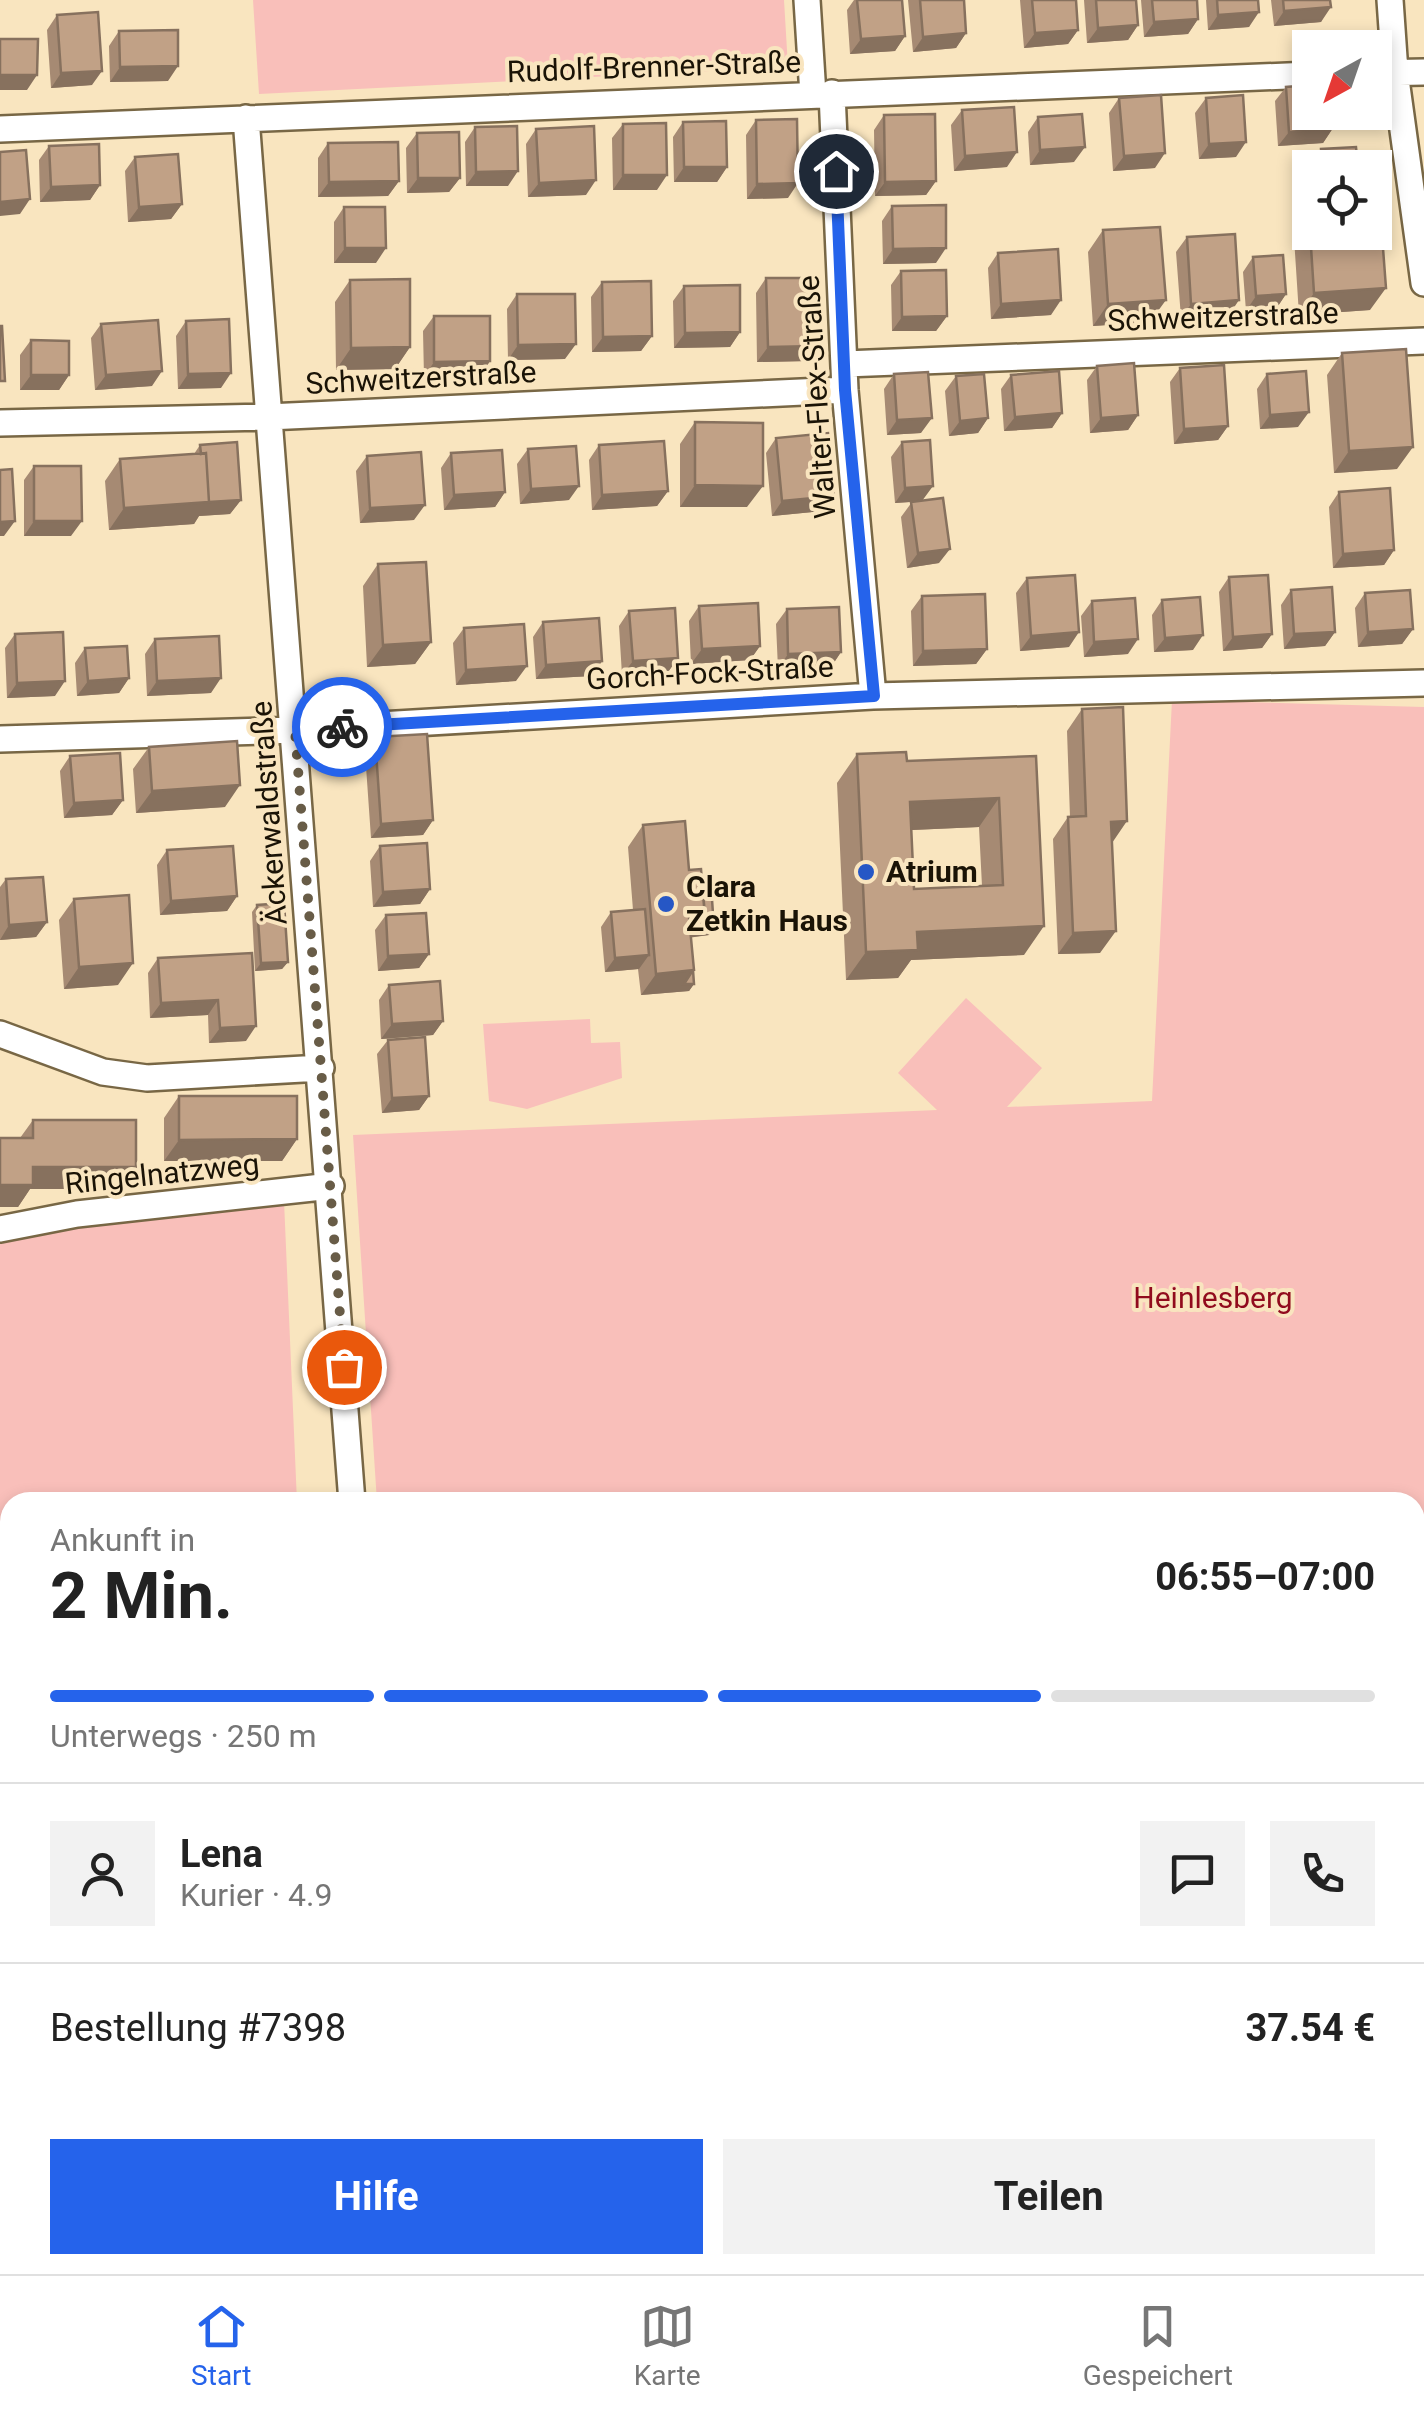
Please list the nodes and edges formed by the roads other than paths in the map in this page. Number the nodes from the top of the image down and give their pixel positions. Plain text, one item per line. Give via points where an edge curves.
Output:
1 (808, 0) edge
2 (1390, 0) edge
3 (1388, 30) edge
4 (1424, 72) edge
5 (1392, 73) edge
6 (1292, 77) edge
7 (823, 94) junction
8 (1392, 111) edge
9 (246, 118) junction
10 (0, 128) edge
11 (1424, 283) edge
12 (1424, 341) edge
13 (845, 377) junction
14 (268, 418) junction
15 (0, 422) edge
16 (1424, 683) edge
17 (874, 696) junction
18 (295, 730) junction
19 (0, 739) edge
20 (0, 1034) edge
21 (321, 1068) junction
22 (331, 1186) junction
23 (0, 1229) edge
24 (351, 1492) edge

1 - 7 street, Walter-Flex-Straße
2 - 3 street
4 - 5 street
6 - 7 street, Rudolf-Brenner-Straße
7 - 9 street, Rudolf-Brenner-Straße
7 - 13 street, Walter-Flex-Straße
8 - 11 street
9 - 10 street, Rudolf-Brenner-Straße
9 - 14 street, Äckerwaldstraße
12 - 13 street, Schweitzerstraße
13 - 14 street, Schweitzerstraße
13 - 17 street, Walter-Flex-Straße
14 - 15 street, Schweitzerstraße
14 - 18 street, Äckerwaldstraße
16 - 17 street, Gorch-Fock-Straße
17 - 18 street, Gorch-Fock-Straße
18 - 19 street, Gorch-Fock-Straße
18 - 21 street, Äckerwaldstraße
20 - 21 street via 103,1072 148,1078
21 - 22 street, Äckerwaldstraße
22 - 23 street, Ringelnatzweg via 76,1214
22 - 24 street, Äckerwaldstraße

